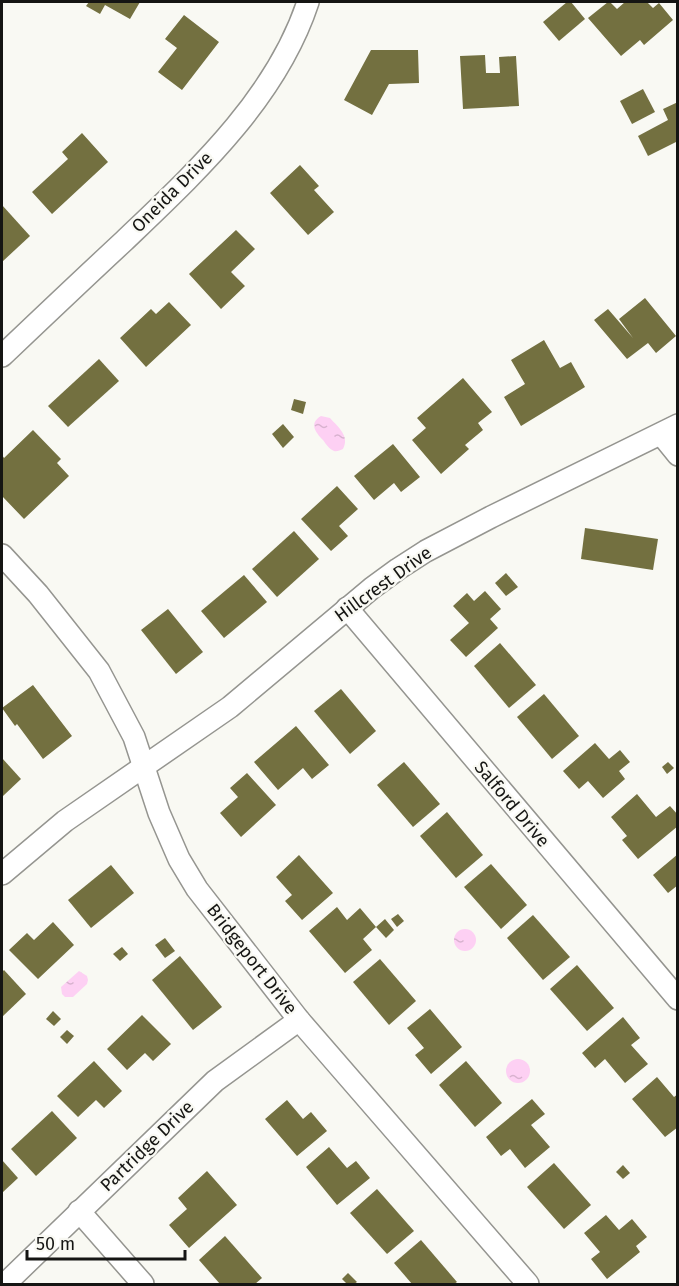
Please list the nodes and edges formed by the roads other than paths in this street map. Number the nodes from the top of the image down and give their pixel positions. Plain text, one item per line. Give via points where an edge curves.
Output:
1 (308, 2) edge
2 (2, 356) edge
3 (669, 429) edge
4 (678, 455) edge
5 (2, 555) edge
6 (347, 608) junction
7 (144, 765) junction
8 (2, 874) edge
9 (678, 999) edge
10 (299, 1020) junction
11 (79, 1211) junction
12 (5, 1284) edge
13 (144, 1284) edge
14 (528, 1284) edge

1 - 2 street, Oneida Drive via 280,63 240,122 151,215
3 - 4 street
3 - 6 street, Hillcrest Drive via 426,551
5 - 7 street, Bridgeport Drive via 99,671 134,737
6 - 7 street, Hillcrest Drive via 230,707
6 - 9 street, Salford Drive
7 - 8 street, Hillcrest Drive via 65,821
7 - 10 street, Bridgeport Drive via 178,859 217,916
10 - 11 street, Partridge Drive via 215,1081
10 - 14 street, Bridgeport Drive
11 - 12 street, Partridge Drive
11 - 13 street

